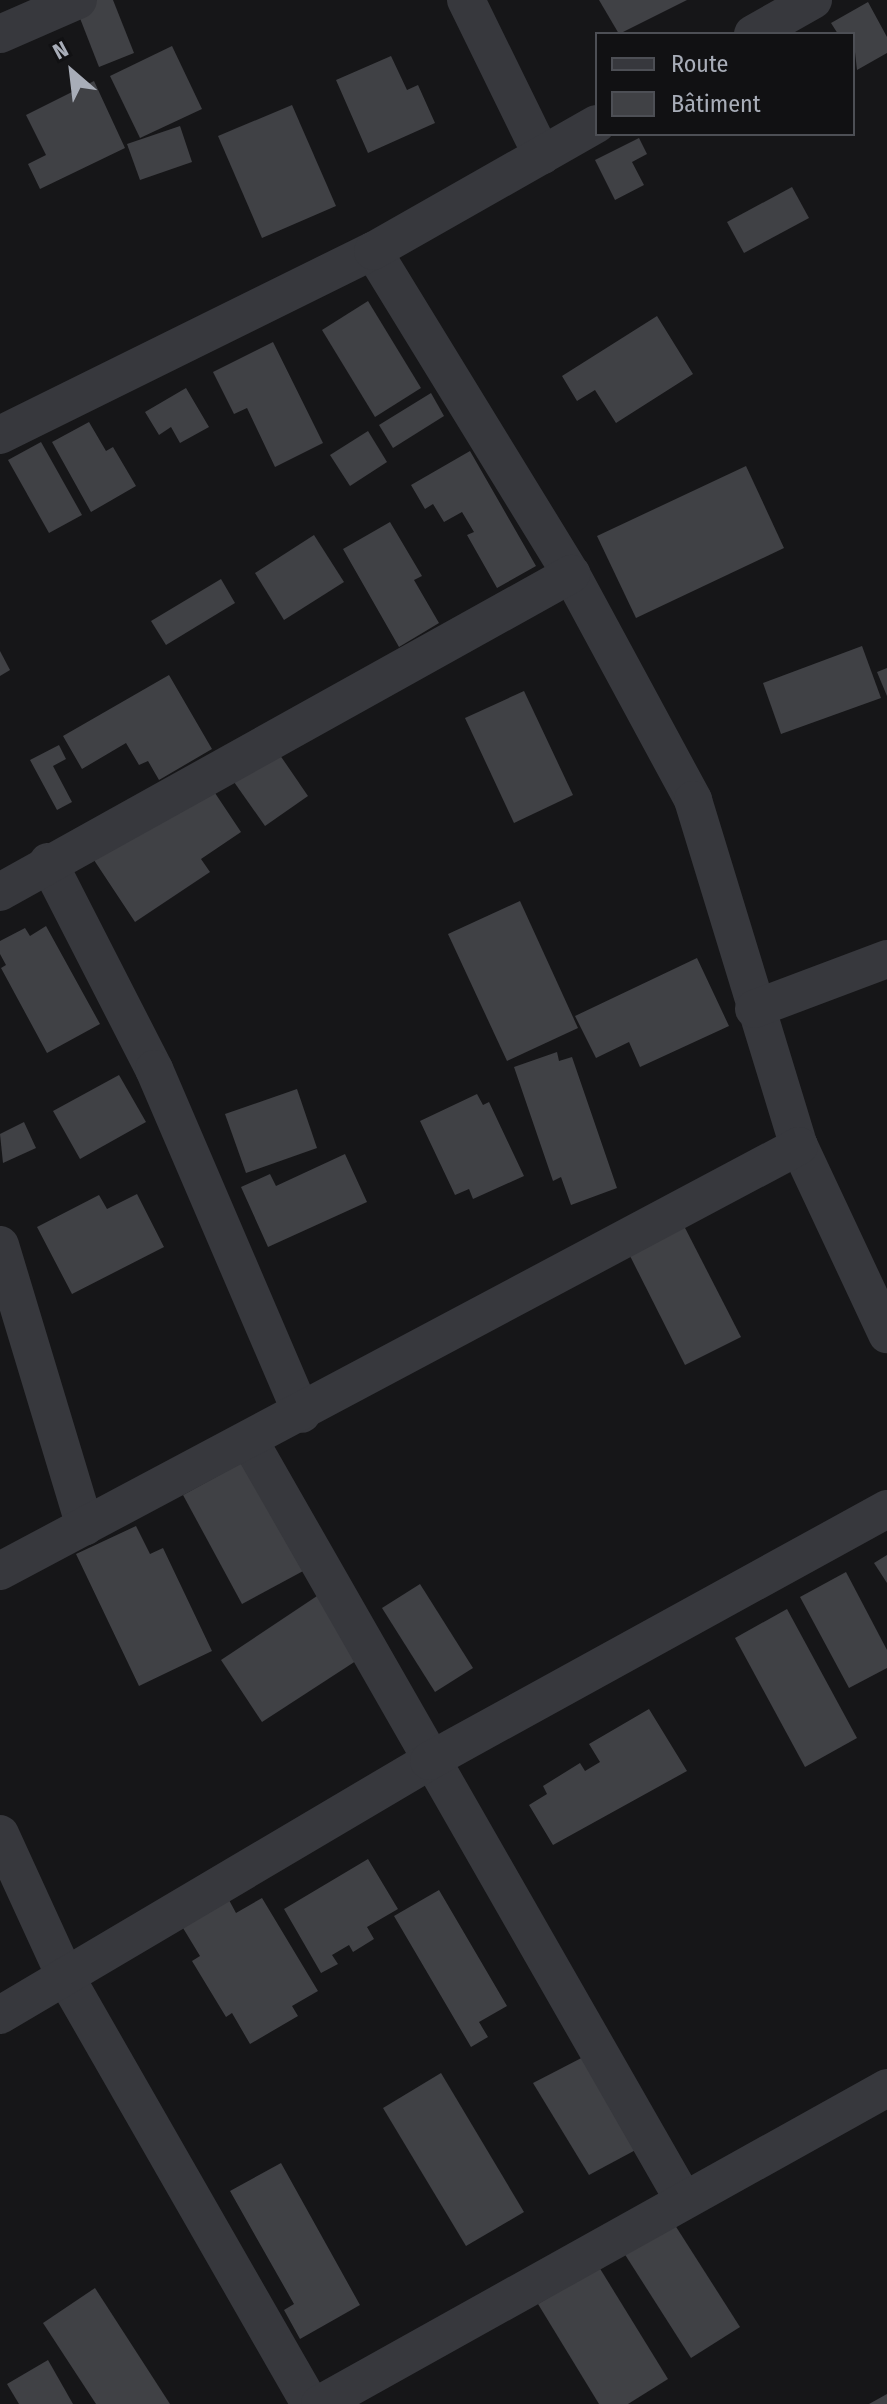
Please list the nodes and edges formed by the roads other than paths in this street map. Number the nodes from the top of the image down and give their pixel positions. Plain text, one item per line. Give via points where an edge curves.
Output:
1 (78, 0) edge
2 (466, 0) edge
3 (813, 0) edge
4 (757, 32) edge
5 (0, 34) edge
6 (595, 125) edge
7 (542, 155) junction
8 (373, 251) junction
9 (2, 430) edge
10 (571, 574) junction
11 (48, 862) junction
12 (0, 892) edge
13 (887, 959) edge
14 (754, 1009) junction
15 (799, 1146) junction
16 (0, 1245) edge
17 (887, 1334) edge
18 (302, 1414) junction
19 (250, 1442) junction
20 (887, 1509) edge
21 (85, 1526) junction
22 (0, 1571) edge
23 (429, 1761) junction
24 (0, 1834) edge
25 (65, 1976) junction
26 (0, 2015) edge
27 (887, 2088) edge
28 (683, 2199) junction
29 (310, 2404) edge
30 (320, 2404) edge

1 - 5 street
2 - 7 street
3 - 4 street
6 - 7 street
7 - 8 street
8 - 9 street
8 - 10 street
10 - 11 street
10 - 14 street via 693,800
11 - 12 street
11 - 18 street via 154,1069
13 - 14 street
14 - 15 street
15 - 17 street
15 - 18 street
16 - 21 street
18 - 19 street
19 - 21 street
19 - 23 street
20 - 23 street
21 - 22 street
23 - 25 street
23 - 28 street
24 - 25 street
25 - 26 street
25 - 29 street
27 - 28 street
28 - 30 street

